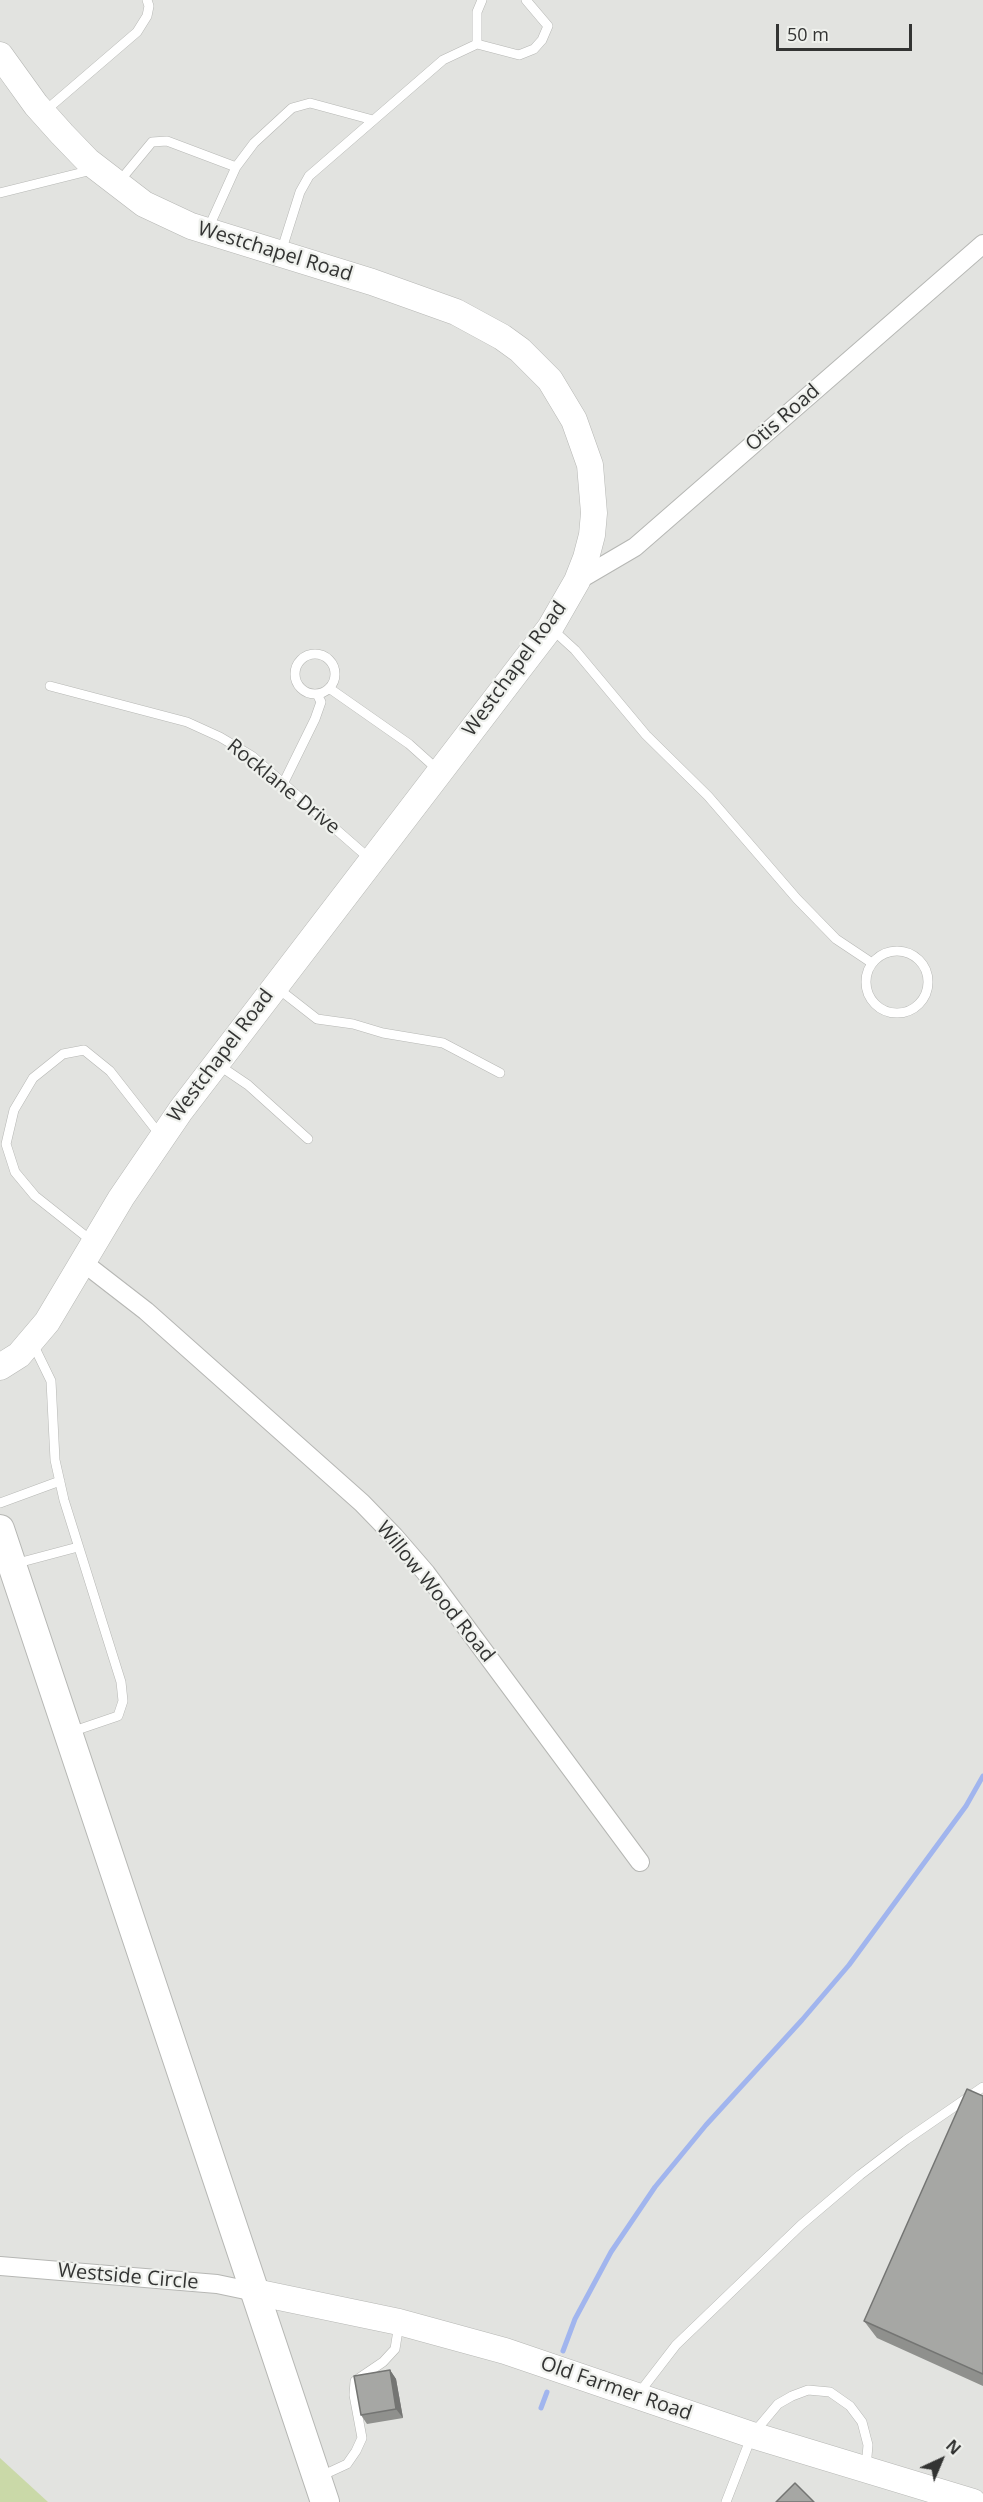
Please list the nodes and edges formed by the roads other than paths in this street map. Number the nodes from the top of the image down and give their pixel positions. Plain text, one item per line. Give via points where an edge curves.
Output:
1 (147, 0) edge
2 (482, 0) edge
3 (526, 0) edge
4 (477, 44) junction
5 (0, 55) edge
6 (43, 112) junction
7 (373, 120) junction
8 (236, 167) junction
9 (107, 177) junction
10 (0, 193) edge
11 (207, 231) junction
12 (981, 249) edge
13 (280, 254) junction
14 (577, 581) junction
15 (550, 628) junction
16 (50, 686) dead end
17 (329, 688) junction
18 (317, 694) junction
19 (439, 771) junction
20 (283, 784) junction
21 (371, 861) junction
22 (872, 963) junction
23 (274, 986) junction
24 (215, 1063) junction
25 (500, 1073) dead end
26 (162, 1137) junction
27 (308, 1139) dead end
28 (89, 1253) junction
29 (32, 1342) junction
30 (0, 1367) edge
31 (60, 1481) junction
32 (0, 1503) edge
33 (0, 1529) edge
34 (78, 1547) junction
35 (6, 1567) edge
36 (68, 1733) junction
37 (640, 1862) dead end
38 (983, 2087) edge
39 (0, 2266) edge
40 (255, 2292) junction
41 (399, 2322) junction
42 (636, 2396) junction
43 (752, 2435) junction
44 (866, 2469) junction
45 (321, 2490) edge
46 (726, 2502) edge
47 (973, 2502) edge

1 - 6 lane via 147,16 137,32
2 - 4 lane via 477,12
3 - 4 lane via 548,26 534,49 519,55
4 - 7 lane via 443,60
5 - 6 street, Westchapel Road
6 - 9 street, Westchapel Road
7 - 8 lane via 310,103 292,108 254,143
7 - 13 lane via 309,176
8 - 9 lane via 167,141 152,142
8 - 11 lane
9 - 10 lane
9 - 11 street, Westchapel Road via 167,216
11 - 13 street, Westchapel Road
12 - 14 street, Otis Road via 635,547
13 - 14 street, Westchapel Road via 456,312 502,337 536,364 574,420 590,465 592,535
14 - 15 street, Westchapel Road
15 - 19 street, Westchapel Road
15 - 22 lane via 575,650 646,735 708,796 820,923
16 - 20 lane, Rocklane Drive via 187,722 252,756
17 - 18 lane
17 - 18 lane via 335,676 333,664 322,655 309,654 296,668 296,681
17 - 19 lane via 409,744
18 - 20 lane via 321,702 315,719
19 - 21 street, Westchapel Road
20 - 21 lane, Rocklane Drive
21 - 23 street, Westchapel Road
22 - 22 lane via 889,952 908,952 917,957 928,984 921,1002 903,1013 892,1013 874,1003 866,983
23 - 24 street, Westchapel Road
23 - 25 lane via 316,1019 443,1043
24 - 26 street, Westchapel Road
24 - 27 lane via 248,1085
26 - 28 street, Westchapel Road
26 - 28 lane via 110,1071 84,1050 63,1054 33,1078 14,1110 6,1144 15,1172
28 - 29 street, Westchapel Road
28 - 37 street, Willow Wood Road via 394,1536 426,1573
29 - 30 street, Westchapel Road
29 - 31 lane via 51,1381 55,1460
31 - 32 lane
31 - 34 lane
33 - 35 main road
34 - 35 lane
34 - 36 lane via 121,1682 123,1701 117,1716
35 - 36 main road
36 - 40 main road
38 - 42 lane via 878,2161 801,2225 669,2353
39 - 40 street, Westside Circle via 206,2283
40 - 41 street, Old Farmer Road
40 - 45 main road
41 - 42 street, Old Farmer Road via 505,2351
41 - 45 lane via 395,2349 355,2381 362,2438 356,2451
42 - 43 street, Old Farmer Road
43 - 44 street, Old Farmer Road
43 - 44 lane via 778,2404 792,2396 808,2390 830,2392 850,2406 862,2422 868,2445
43 - 46 lane
44 - 47 street, Old Farmer Road

